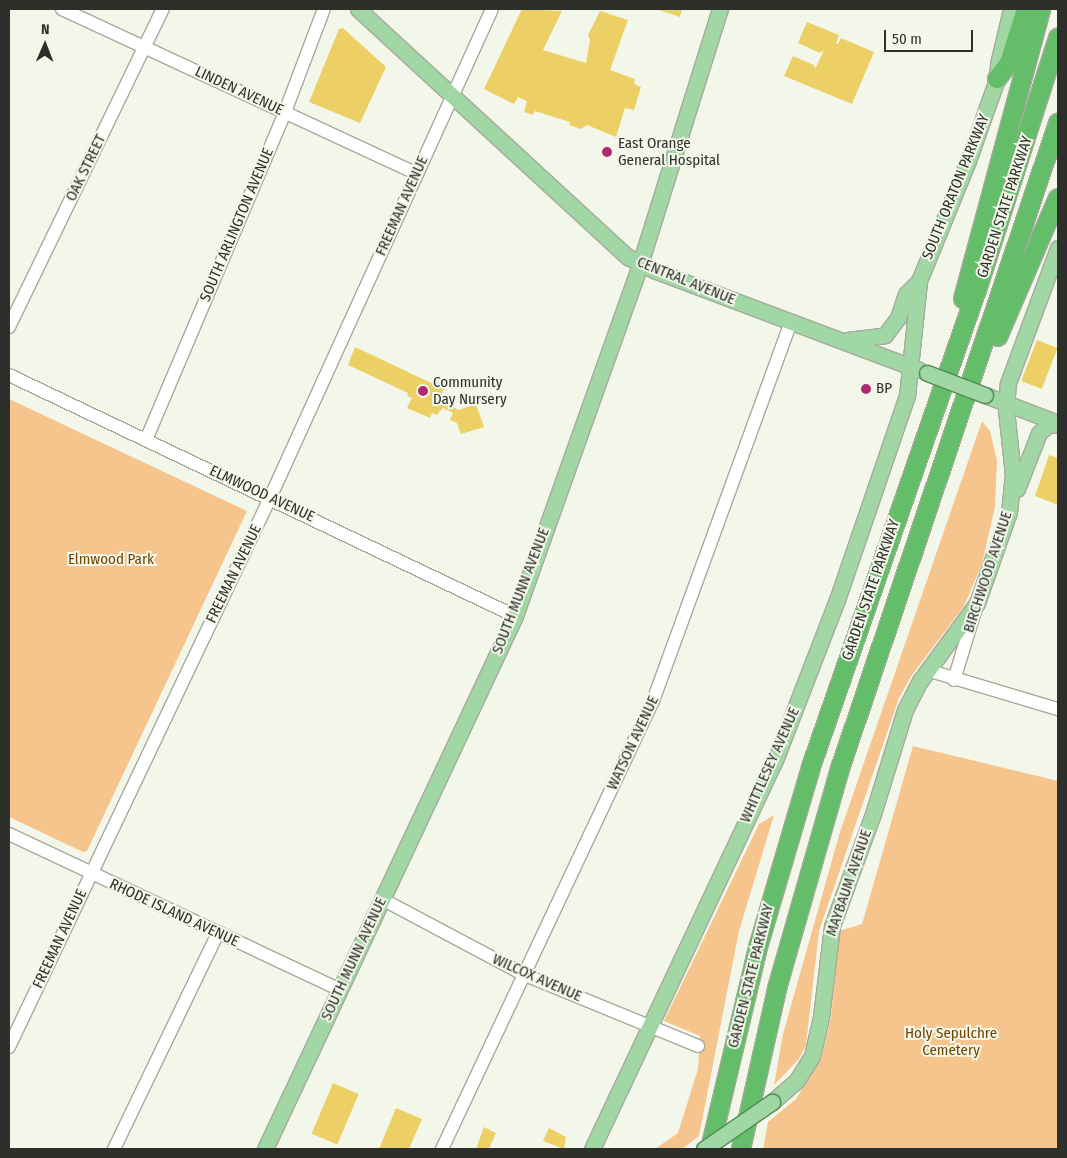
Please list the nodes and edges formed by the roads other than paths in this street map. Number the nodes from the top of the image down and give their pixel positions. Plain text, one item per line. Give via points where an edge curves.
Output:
1 (62, 9) edge
2 (163, 9) edge
3 (324, 9) edge
4 (358, 9) edge
5 (492, 9) edge
6 (720, 9) edge
7 (1012, 9) edge
8 (1026, 9) edge
9 (1041, 9) edge
10 (1058, 38) edge
11 (144, 47) junction
12 (997, 78) junction
13 (451, 97) junction
14 (285, 112) junction
15 (1058, 122) edge
16 (417, 174) junction
17 (1058, 198) edge
18 (1058, 248) edge
19 (640, 264) junction
20 (919, 281) junction
21 (791, 322) junction
22 (9, 327) edge
23 (838, 340) junction
24 (911, 367) junction
25 (9, 375) edge
26 (1006, 403) junction
27 (933, 411) junction
28 (1058, 424) edge
29 (146, 440) junction
30 (951, 445) junction
31 (270, 498) junction
32 (1009, 512) junction
33 (981, 593) junction
34 (515, 616) junction
35 (927, 670) junction
36 (954, 680) junction
37 (1058, 709) edge
38 (9, 834) edge
39 (91, 874) junction
40 (382, 899) junction
41 (218, 933) junction
42 (525, 975) junction
43 (340, 990) junction
44 (650, 1026) junction
45 (698, 1046) dead end
46 (9, 1047) edge
47 (114, 1149) edge
48 (265, 1149) edge
49 (442, 1149) edge
50 (592, 1149) edge
51 (704, 1149) edge
52 (710, 1149) edge
53 (741, 1149) edge

1 - 11 street, LINDEN AVENUE
2 - 11 street, OAK STREET
3 - 14 street, SOUTH ARLINGTON AVENUE
4 - 13 main road, CENTRAL AVENUE
5 - 13 street, FREEMAN AVENUE
6 - 19 main road, SOUTH MUNN AVENUE
7 - 12 main road, SOUTH ORATON PARKWAY
8 - 12 highway via 1008,63
9 - 27 highway
10 - 27 highway, GARDEN STATE PARKWAY via 990,251
11 - 14 street, LINDEN AVENUE
11 - 22 street, OAK STREET
12 - 20 main road, SOUTH ORATON PARKWAY via 968,161
13 - 16 street, FREEMAN AVENUE
13 - 19 main road, CENTRAL AVENUE via 615,246
14 - 16 street, LINDEN AVENUE
14 - 29 street, SOUTH ARLINGTON AVENUE
15 - 30 highway, GARDEN STATE PARKWAY
16 - 31 street, FREEMAN AVENUE
17 - 30 highway
18 - 26 main road via 1010,377
19 - 21 main road, CENTRAL AVENUE
19 - 34 main road, SOUTH MUNN AVENUE
20 - 23 main road via 906,294 898,318 885,335 869,340
20 - 24 main road, SOUTH ORATON PARKWAY
21 - 23 main road, CENTRAL AVENUE
21 - 42 street, WATSON AVENUE via 653,701
23 - 24 main road, CENTRAL AVENUE
24 - 26 main road, CENTRAL AVENUE, bridge
24 - 44 main road, WHITTLESEY AVENUE via 899,423 837,600 781,745
25 - 29 street, ELMWOOD AVENUE
26 - 28 main road, CENTRAL AVENUE
26 - 32 main road, BIRCHWOOD AVENUE via 1013,474
27 - 52 highway, GARDEN STATE PARKWAY via 783,856
28 - 32 main road via 1039,433
29 - 31 street, ELMWOOD AVENUE
30 - 53 highway, GARDEN STATE PARKWAY via 860,705 816,848 773,1006
31 - 34 street, ELMWOOD AVENUE
31 - 39 street, FREEMAN AVENUE
32 - 33 main road, BIRCHWOOD AVENUE
33 - 35 main road, MAYBAUM AVENUE via 967,620
33 - 36 street, BIRCHWOOD AVENUE
34 - 40 main road, SOUTH MUNN AVENUE
35 - 36 street
35 - 51 main road, MAYBAUM AVENUE, bridge via 905,710 873,814 835,916 826,961 821,1017 812,1056 797,1080 772,1102
36 - 37 street
38 - 39 street, RHODE ISLAND AVENUE
39 - 41 street, RHODE ISLAND AVENUE
39 - 46 street, FREEMAN AVENUE
40 - 42 street, WILCOX AVENUE
40 - 43 main road, SOUTH MUNN AVENUE
41 - 43 street, RHODE ISLAND AVENUE
41 - 47 street
42 - 44 street, WILCOX AVENUE
42 - 49 street, WATSON AVENUE
43 - 48 main road, SOUTH MUNN AVENUE
44 - 45 street, WILCOX AVENUE
44 - 50 main road, WHITTLESEY AVENUE

